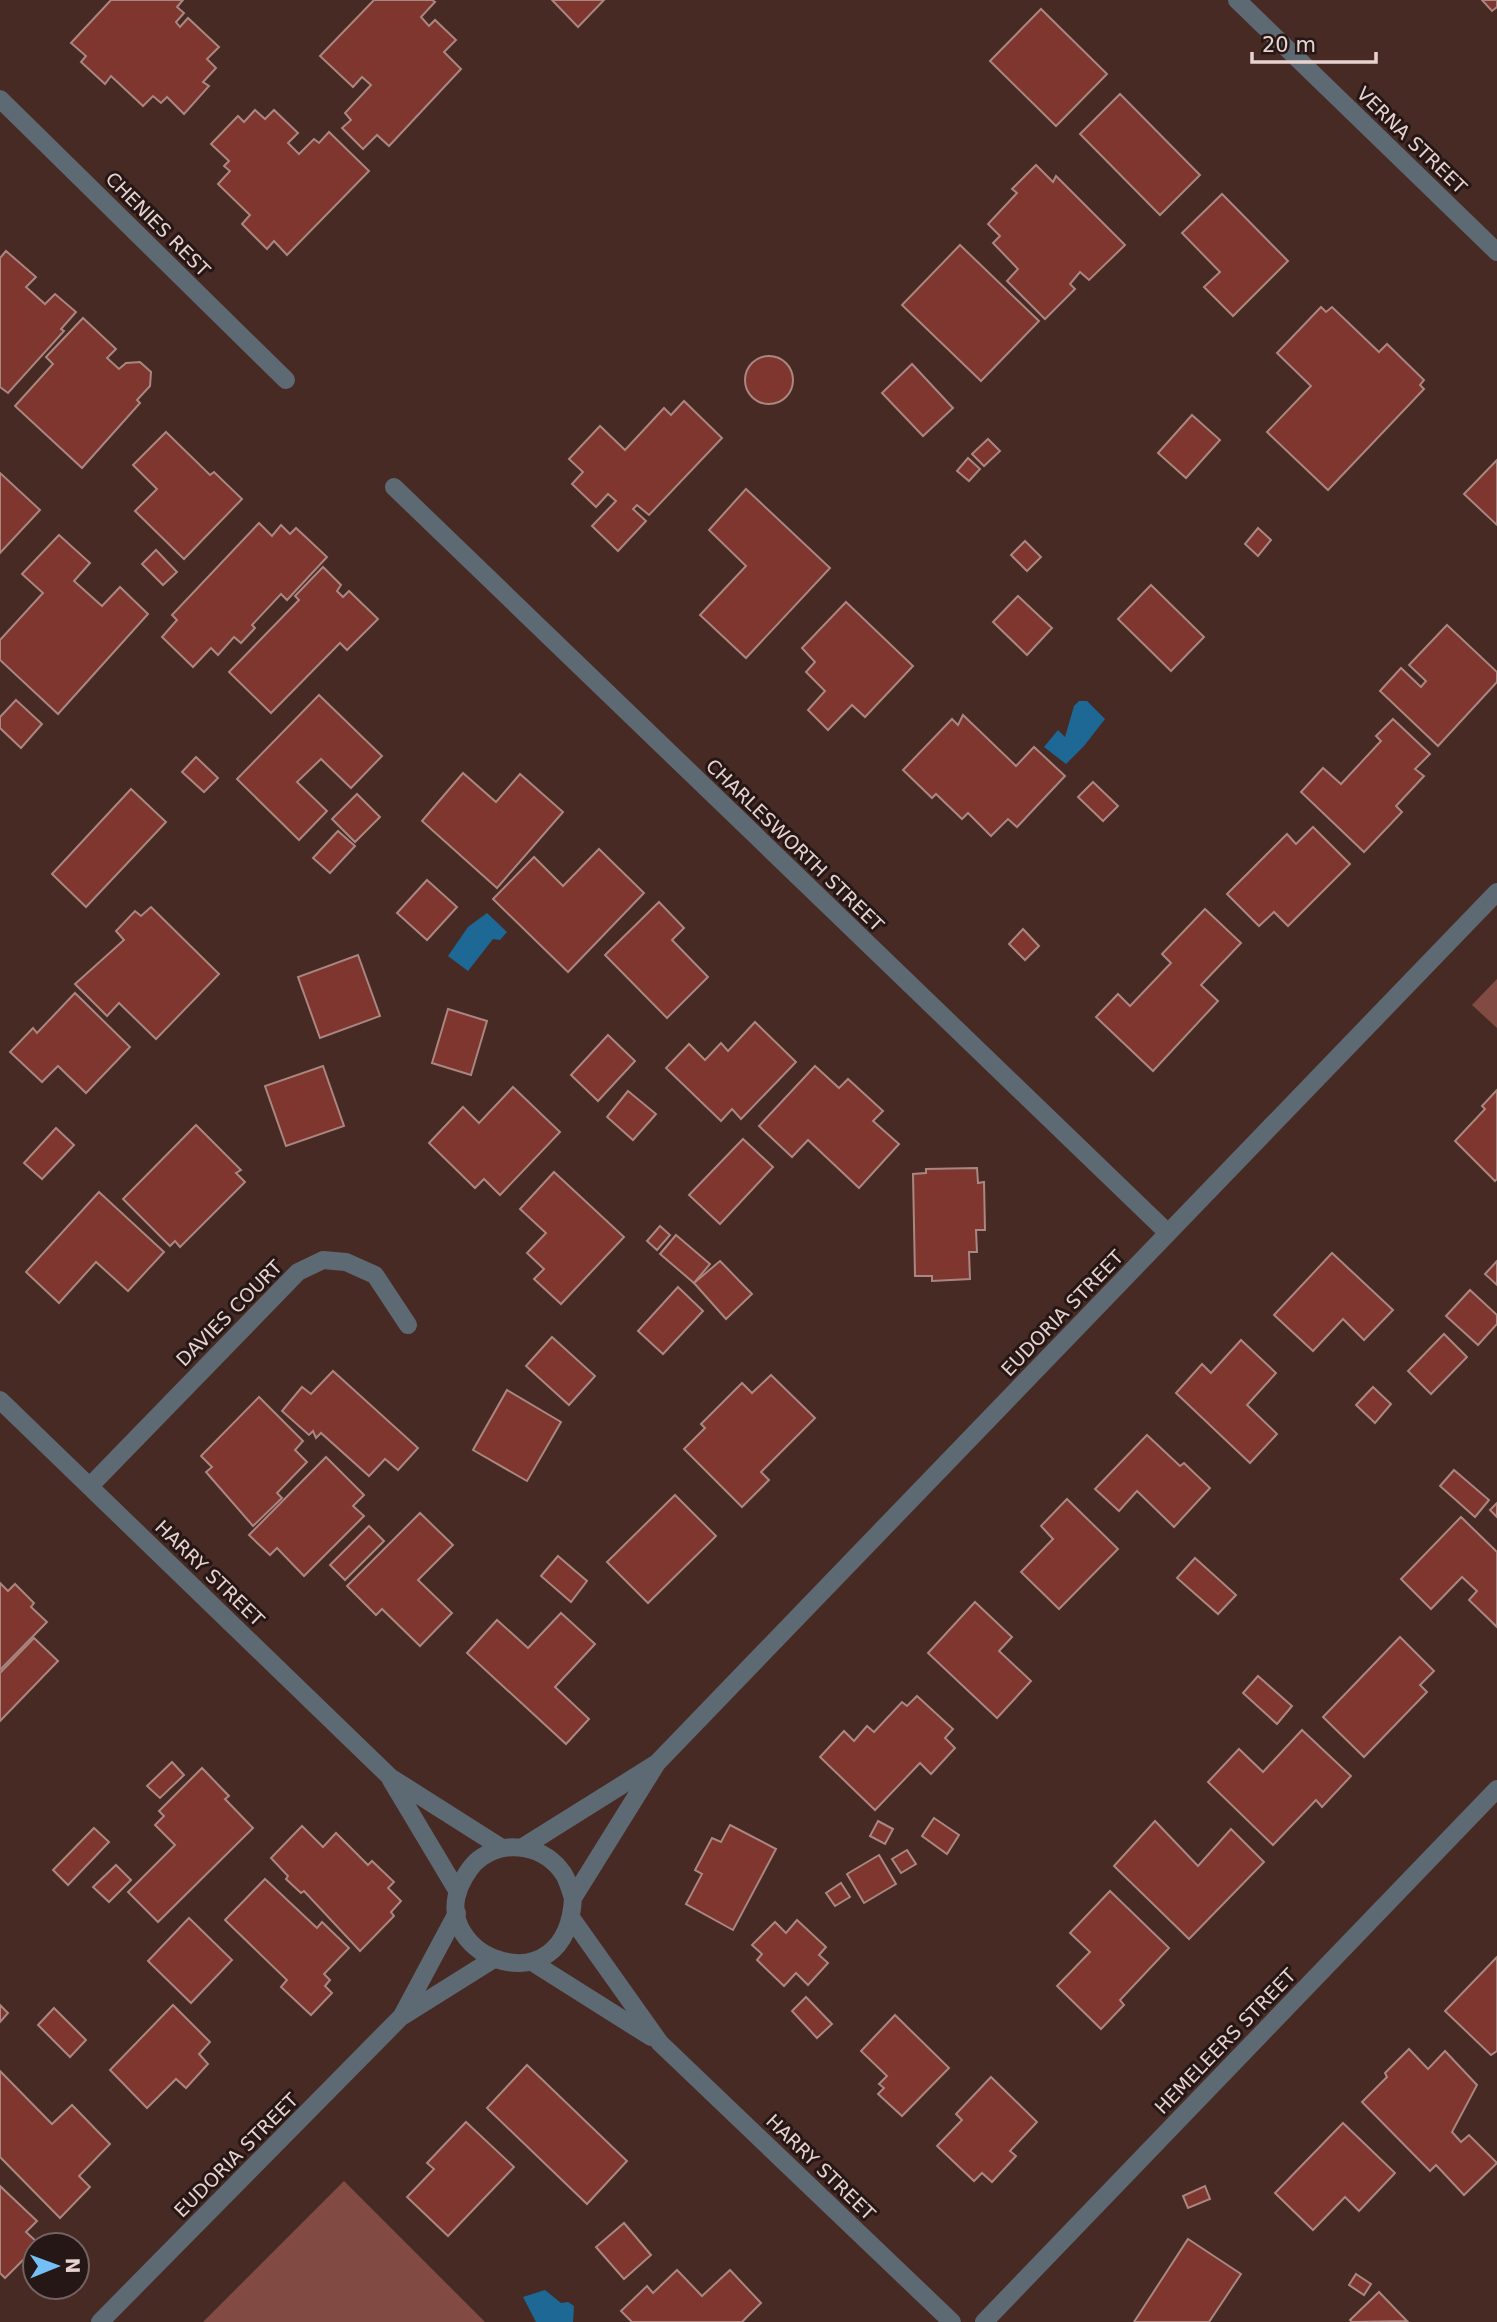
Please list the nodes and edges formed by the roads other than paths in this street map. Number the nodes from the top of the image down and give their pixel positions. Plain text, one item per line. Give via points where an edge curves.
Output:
1 (1237, 0) edge
2 (0, 99) edge
3 (1497, 252) edge
4 (286, 380) dead end
5 (394, 487) dead end
6 (1497, 892) edge
7 (1168, 1233) junction
8 (408, 1325) dead end
9 (0, 1400) edge
10 (90, 1485) junction
11 (657, 1763) junction
12 (390, 1777) junction
13 (1497, 1789) edge
14 (523, 1847) junction
15 (502, 1848) junction
16 (458, 1892) junction
17 (573, 1898) junction
18 (457, 1913) junction
19 (572, 1919) junction
20 (492, 1960) junction
21 (532, 1962) junction
22 (401, 2017) junction
23 (660, 2043) junction
24 (100, 2322) edge
25 (952, 2322) edge
26 (984, 2322) edge

1 - 3 street, VERNA STREET
2 - 4 street, CHENIES REST
5 - 7 street, CHARLESWORTH STREET
6 - 7 street, EUDORIA STREET
7 - 11 street, EUDORIA STREET
8 - 10 street, DAVIES COURT via 375,1275 346,1262 323,1260 298,1272
9 - 10 street, HARRY STREET
10 - 12 street, HARRY STREET
11 - 14 street, EUDORIA STREET
11 - 17 street, EUDORIA STREET
12 - 15 street, HARRY STREET
12 - 16 street, HARRY STREET
13 - 26 street, HEMELEERS STREET
14 - 15 street
14 - 17 street via 546,1856 564,1874
15 - 16 street via 482,1857 466,1872
16 - 18 street
17 - 19 street
18 - 20 street via 468,1941
18 - 22 street, EUDORIA STREET
19 - 21 street via 550,1953
19 - 23 street, HARRY STREET
20 - 21 street via 512,1965
20 - 22 street, EUDORIA STREET
21 - 23 street, HARRY STREET
22 - 24 street, EUDORIA STREET
23 - 25 street, HARRY STREET

